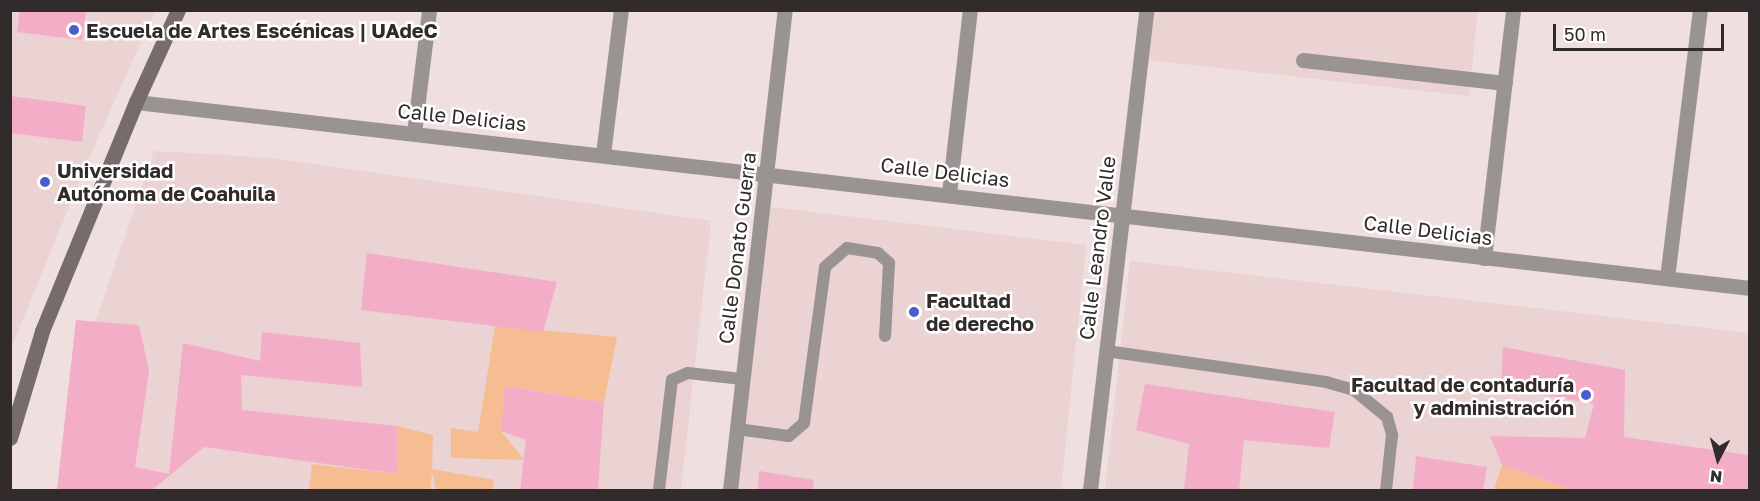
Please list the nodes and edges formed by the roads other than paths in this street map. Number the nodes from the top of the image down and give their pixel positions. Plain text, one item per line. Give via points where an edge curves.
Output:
1 (178, 10) edge
2 (429, 10) edge
3 (621, 10) edge
4 (785, 10) edge
5 (970, 10) edge
6 (1146, 10) edge
7 (1513, 10) edge
8 (1700, 10) edge
9 (1304, 60) dead end
10 (1505, 83) junction
11 (136, 102) junction
12 (414, 133) junction
13 (603, 154) junction
14 (767, 173) junction
15 (949, 193) junction
16 (1123, 216) junction
17 (1484, 258) junction
18 (1667, 278) junction
19 (1749, 288) edge
20 (885, 336) dead end
21 (1106, 351) junction
22 (742, 380) junction
23 (737, 429) junction
24 (10, 438) edge
25 (659, 490) edge
26 (730, 490) edge
27 (1090, 490) edge
28 (1386, 490) edge

1 - 11 main road
2 - 12 street
3 - 13 street
4 - 14 street, Calle Donato Guerra
5 - 15 street
6 - 16 street, Calle Leandro Valle
7 - 10 street
8 - 18 street
9 - 10 street
10 - 17 street
11 - 12 street, Calle Delicias
11 - 24 main road via 42,331
12 - 13 street, Calle Delicias
13 - 14 street, Calle Delicias
14 - 15 street, Calle Delicias
14 - 22 street, Calle Donato Guerra
15 - 16 street, Calle Delicias
16 - 17 street, Calle Delicias
16 - 21 street, Calle Leandro Valle
17 - 18 street, Calle Delicias
18 - 19 street, Calle Delicias
20 - 23 lane via 890,263 878,253 848,248 825,267 804,423 789,436
21 - 27 street, Calle Leandro Valle
21 - 28 lane via 1326,382 1354,390 1387,417 1392,435
22 - 23 street, Calle Donato Guerra
22 - 25 lane via 688,373 672,380
23 - 26 street, Calle Donato Guerra

